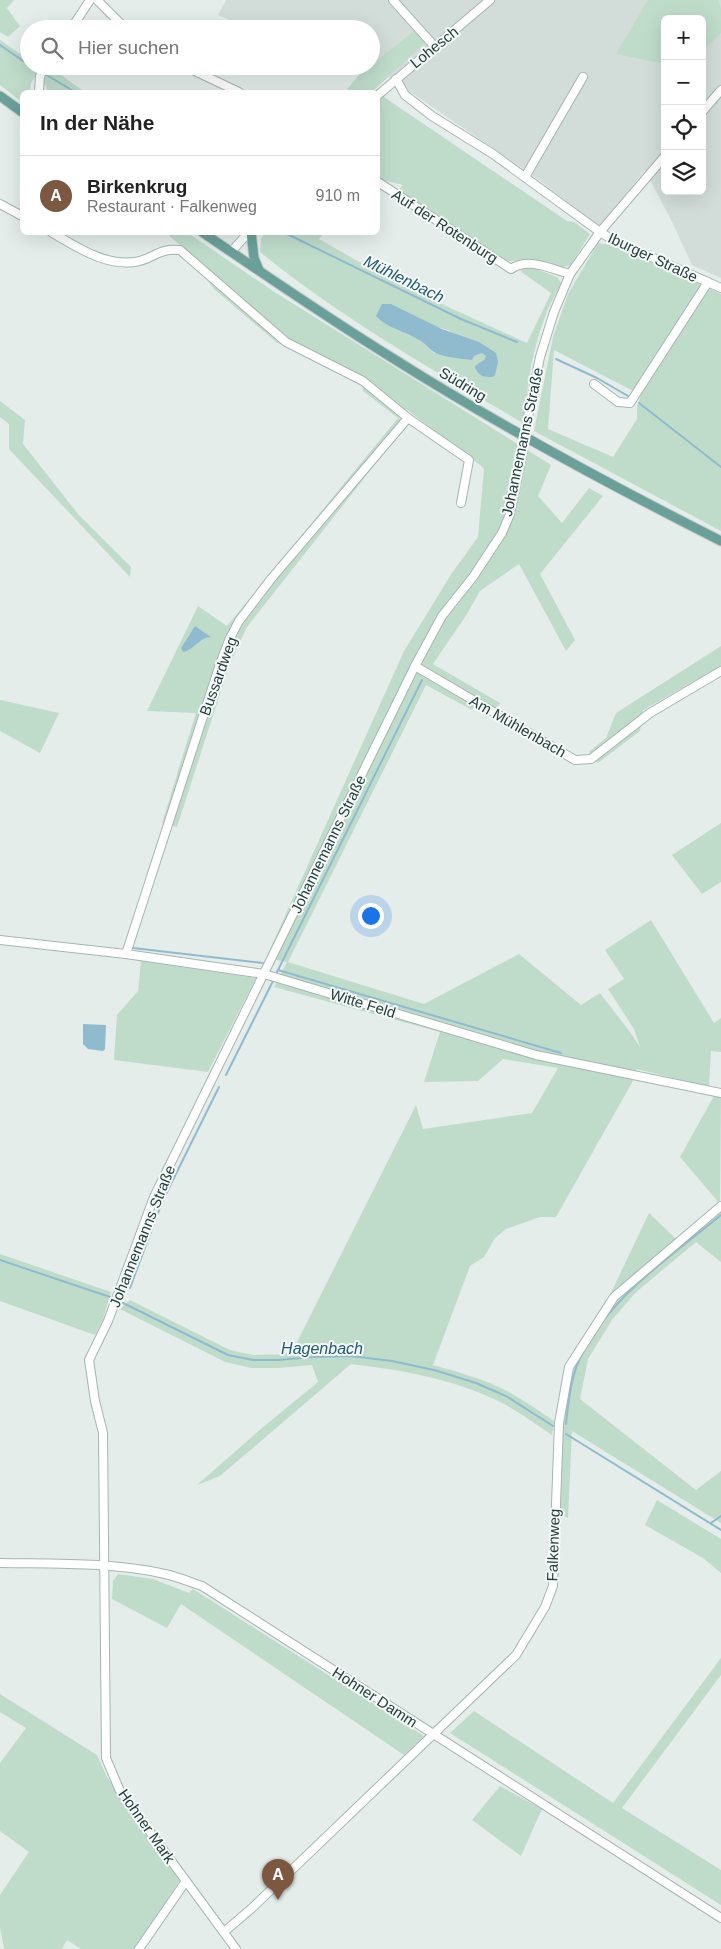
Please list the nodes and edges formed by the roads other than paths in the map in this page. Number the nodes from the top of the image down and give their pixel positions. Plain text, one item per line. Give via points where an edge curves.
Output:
1 (90, 0) edge
2 (97, 0) edge
3 (393, 0) edge
4 (490, 0) edge
5 (77, 20) edge
6 (117, 20) edge
7 (435, 47) junction
8 (42, 75) edge
9 (203, 75) edge
10 (582, 77) dead end
11 (396, 79) junction
12 (39, 90) edge
13 (235, 90) edge
14 (721, 90) edge
15 (380, 93) edge
16 (0, 96) edge
17 (706, 107) edge
18 (20, 111) edge
19 (661, 161) edge
20 (525, 177) junction
21 (380, 183) edge
22 (0, 204) edge
23 (20, 215) edge
24 (600, 232) junction
25 (56, 235) edge
26 (206, 235) edge
27 (247, 235) edge
28 (250, 235) edge
29 (231, 252) junction
30 (259, 270) junction
31 (570, 274) junction
32 (708, 282) junction
33 (721, 288) edge
34 (594, 384) dead end
35 (408, 418) junction
36 (461, 503) dead end
37 (721, 541) edge
38 (415, 666) junction
39 (721, 671) edge
40 (0, 940) edge
41 (126, 954) junction
42 (264, 974) junction
43 (721, 1093) edge
44 (721, 1206) edge
45 (0, 1563) edge
46 (105, 1566) junction
47 (434, 1734) junction
48 (186, 1881) junction
49 (721, 1918) edge
50 (224, 1932) junction
51 (139, 1949) edge
52 (236, 1949) edge

1 - 5 street
2 - 6 street
3 - 7 street
4 - 7 street, Lohesch
7 - 11 street, Lohesch
8 - 12 street
9 - 13 street
10 - 20 street
11 - 15 street, Lohesch
11 - 20 street, Iburger Straße via 405,95 432,116
14 - 17 street
16 - 18 main road
19 - 24 street, Johannemanns Straße
20 - 24 street, Iburger Straße
21 - 31 street, Auf der Rotenburg via 511,269 529,263
22 - 23 street
24 - 31 street, Johannemanns Straße
24 - 32 street, Iburger Straße
25 - 35 street via 87,253 121,262 137,262 166,249 180,250 286,342 363,381
26 - 29 main road, Südring
27 - 29 street
28 - 30 main road
29 - 30 main road, Südring
30 - 37 main road, Südring via 394,359 497,420 637,499
31 - 38 street, Johannemanns Straße, bridge via 540,357 510,514 502,533 473,577 442,616
32 - 33 street, Iburger Straße
32 - 34 street, Iburger Straße via 630,403 618,402
35 - 36 street via 469,460
35 - 41 street, Bussardweg via 271,579 230,638
38 - 39 street, Am Mühlenbach via 575,760 591,759 650,712
38 - 42 street, Johannemanns Straße
40 - 41 street, Witte Feld
41 - 42 street, Witte Feld
42 - 43 street, Witte Feld via 536,1055
42 - 46 street, Johannemanns Straße via 154,1197 108,1321 88,1360 103,1433
44 - 47 street, Falkenweg via 614,1296 569,1367 559,1423 552,1586 546,1607 516,1656
45 - 46 street, Hohner Damm
46 - 47 street, Hohner Damm via 168,1574 202,1586
46 - 48 street, Hohner Mark via 106,1758 120,1791
47 - 49 street, Hohner Damm
47 - 50 street, Falkenweg
48 - 50 street, Hohner Mark
48 - 51 street
50 - 52 street, Hohner Mark

